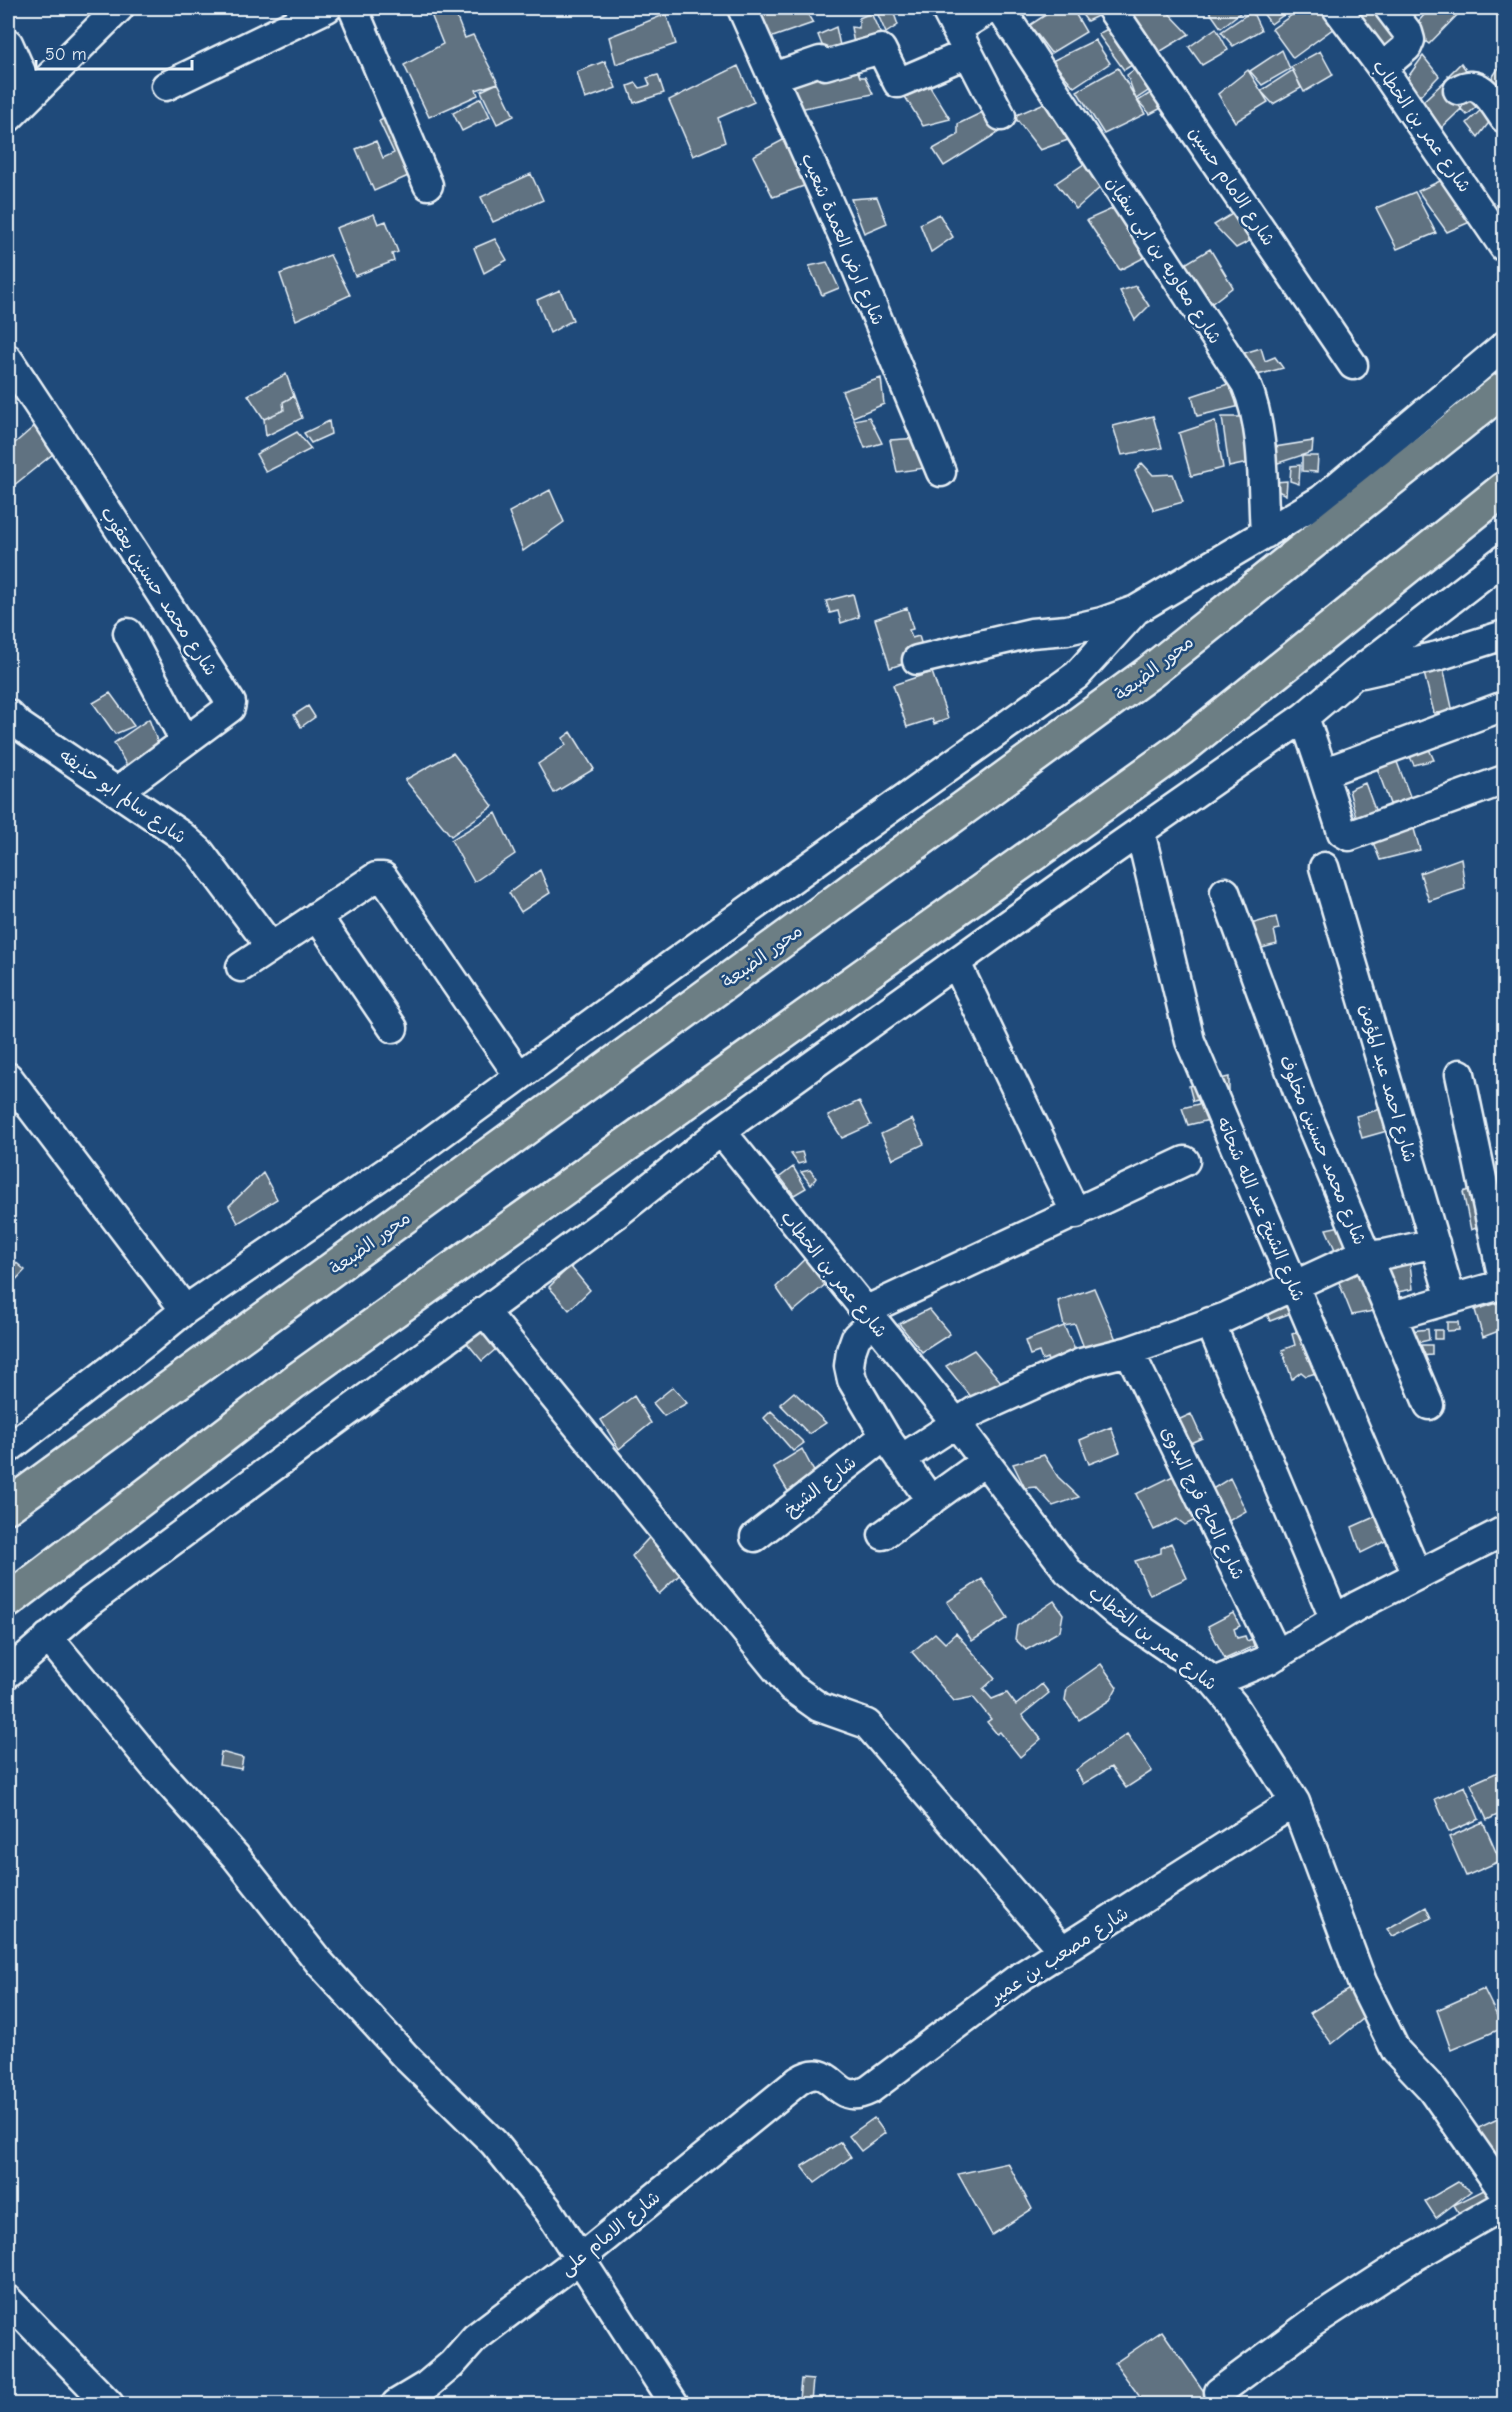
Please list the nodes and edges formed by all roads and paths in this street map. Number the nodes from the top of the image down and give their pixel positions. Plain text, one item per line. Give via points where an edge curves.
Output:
1 (119, 8) edge
2 (327, 8) edge
3 (353, 8) edge
4 (991, 8) edge
5 (1000, 8) edge
6 (1111, 8) edge
7 (1337, 8) edge
8 (1389, 8) edge
9 (750, 10) edge
10 (957, 30) edge
11 (8, 43) edge
12 (1382, 68) junction
13 (773, 77) junction
14 (166, 86) dead end
15 (1458, 90) dead end
16 (31, 95) junction
17 (1000, 116) dead end
18 (8, 118) edge
19 (1504, 118) edge
20 (428, 185) dead end
21 (1504, 247) edge
22 (1504, 346) edge
23 (8, 358) edge
24 (1353, 365) dead end
25 (1504, 389) edge
26 (941, 472) dead end
27 (1504, 489) edge
28 (1265, 534) junction
29 (1504, 559) edge
30 (1136, 610) junction
31 (128, 633) dead end
32 (1504, 635) edge
33 (917, 660) dead end
34 (1355, 674) junction
35 (1504, 706) edge
36 (8, 714) edge
37 (1304, 717) junction
38 (185, 741) junction
39 (1323, 773) junction
40 (1504, 780) edge
41 (118, 791) junction
42 (1140, 831) junction
43 (1324, 867) dead end
44 (1225, 892) dead end
45 (317, 916) junction
46 (271, 947) junction
47 (956, 963) junction
48 (241, 967) dead end
49 (393, 1028) dead end
50 (1460, 1074) dead end
51 (519, 1076) junction
52 (8, 1077) edge
53 (722, 1131) junction
54 (1185, 1161) dead end
55 (1076, 1214) junction
56 (1435, 1243) junction
57 (1366, 1256) junction
58 (1504, 1284) edge
59 (1294, 1286) junction
60 (1451, 1299) junction
61 (185, 1310) junction
62 (484, 1311) junction
63 (869, 1316) junction
64 (1392, 1316) junction
65 (1210, 1322) junction
66 (1129, 1351) junction
67 (1429, 1405) dead end
68 (956, 1423) junction
69 (893, 1447) junction
70 (8, 1449) edge
71 (984, 1461) junction
72 (931, 1501) junction
73 (8, 1506) edge
74 (1504, 1531) edge
75 (883, 1535) dead end
76 (755, 1537) dead end
77 (1417, 1575) junction
78 (8, 1601) edge
79 (1335, 1620) junction
80 (48, 1637) junction
81 (1277, 1654) junction
82 (8, 1673) edge
83 (1214, 1682) junction
84 (1295, 1802) junction
85 (1063, 1951) junction
86 (829, 2078) joint
87 (1504, 2192) edge
88 (1504, 2205) edge
89 (579, 2259) junction
90 (8, 2300) edge
91 (1219, 2392) dead end
92 (109, 2404) edge
93 (396, 2404) edge
94 (675, 2404) edge

1 - 16 street
2 - 14 street
3 - 20 street
4 - 10 street
5 - 28 street, شارع معاويه بن ابى سفيان via 1246,384 1258,424
6 - 24 street, شارع الامام حسين
7 - 12 street, شارع عمر بن الخطاب
8 - 12 street via 1410,40
9 - 13 street, شارع ارض العمدة شعيب
10 - 13 street via 898,83 881,49 825,65 820,61
10 - 17 street
11 - 16 street
12 - 21 street, شارع عمر بن الخطاب
13 - 26 street, شارع ارض العمدة شعيب
15 - 19 street via 1465,85 1480,88
16 - 18 street
22 - 28 street via 1321,500
23 - 38 street, شارع محمد حسنين يعقوب via 230,702 230,708
25 - 73 highway, محور الضبعة via 1150,672
27 - 78 highway via 1182,748 294,1382
28 - 30 street
29 - 34 street
30 - 33 street via 1067,630 1031,633
30 - 51 street via 1077,675
31 - 38 street
32 - 34 street via 1438,656
34 - 37 street
35 - 39 street
36 - 41 street, شارع سالم ابو حذيفه
37 - 39 street
37 - 42 street
38 - 41 street, شارع محمد حسنين يعقوب
39 - 40 street via 1342,832 1349,836
41 - 46 street, شارع سالم ابو حذيفه via 199,851
42 - 47 street
42 - 59 street, شارع الشيخ عبد الله شحاته via 1190,1041
43 - 56 street, شارع احمد عبد المؤمن
44 - 57 street, شارع محمد حسنين مخلوف via 1303,1105
45 - 46 street
45 - 49 street
45 - 51 street via 379,876 386,879
46 - 48 street
47 - 53 street
47 - 55 street
50 - 58 street
51 - 61 street
52 - 61 street
53 - 62 street
53 - 63 street, شارع عمر بن الخطاب
54 - 55 street
55 - 63 street
56 - 57 street, شارع الشيخ
56 - 60 street, شارع احمد عبد المؤمن
57 - 59 street, شارع الشيخ via 1347,1260
57 - 64 street, شارع محمد حسنين مخلوف
58 - 60 street
59 - 65 street, شارع الشيخ
59 - 77 street, شارع الشيخ عبد الله شحاته
60 - 64 street
61 - 70 street
62 - 80 street via 88,1603
62 - 85 street via 791,1687 819,1707 867,1724
63 - 68 street, شارع عمر بن الخطاب
63 - 69 street via 856,1337 849,1366 858,1394
64 - 67 street, شارع محمد حسنين مخلوف
65 - 66 street, شارع الشيخ
65 - 79 street
66 - 68 street, شارع الشيخ via 1081,1363 998,1399
66 - 81 street, شارع الحاج فرج البدوى
68 - 69 street, شارع الشيخ
68 - 71 street, شارع عمر بن الخطاب
69 - 72 street
69 - 76 street, شارع الشيخ
71 - 72 street
71 - 83 street, شارع عمر بن الخطاب via 1068,1571 1117,1613
72 - 75 street
74 - 77 street
77 - 79 street
79 - 81 street
80 - 82 street
80 - 89 street via 155,1767 236,1857 319,1962 404,2055 494,2143 549,2211
81 - 83 street
83 - 84 street, شارع عمر بن الخطاب via 1234,1706
84 - 85 street, شارع مصعب بن عمير
84 - 87 street, شارع عمر بن الخطاب via 1362,1982 1396,2051 1432,2089
85 - 86 street, شارع مصعب بن عمير via 1017,1979 869,2090 845,2093
86 - 89 street, شارع الامام على via 819,2074 798,2081
88 - 91 street via 1410,2259 1312,2323
89 - 93 street, شارع الامام على via 475,2338 426,2386
89 - 94 street
90 - 92 street

